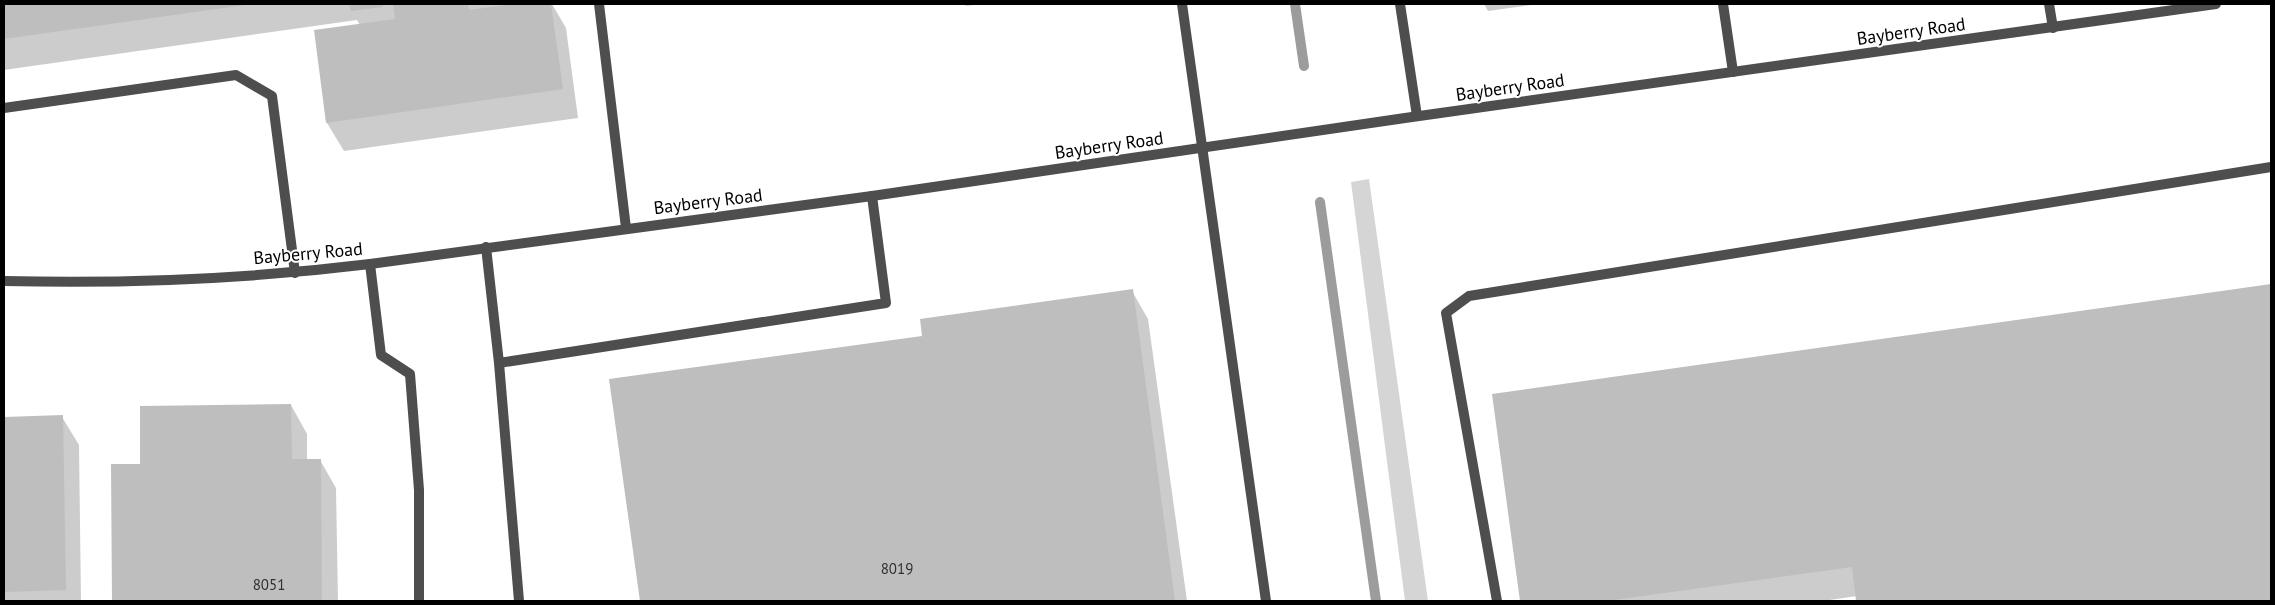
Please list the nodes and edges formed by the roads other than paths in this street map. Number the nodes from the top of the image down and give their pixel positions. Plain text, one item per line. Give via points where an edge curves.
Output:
1 (599, 4) edge
2 (1182, 4) edge
3 (1400, 4) edge
4 (1723, 4) edge
5 (2049, 4) edge
6 (2216, 4) edge
7 (2173, 7) edge
8 (2052, 28) junction
9 (1733, 72) junction
10 (4, 108) edge
11 (1417, 116) junction
12 (1203, 148) junction
13 (2271, 167) edge
14 (872, 196) junction
15 (626, 228) junction
16 (486, 247) junction
17 (370, 264) junction
18 (295, 273) junction
19 (4, 281) edge
20 (499, 362) junction
21 (419, 601) edge
22 (519, 601) edge
23 (1266, 601) edge
24 (1497, 601) edge

1 - 15 street
2 - 12 street
3 - 11 street
4 - 9 street
5 - 8 street
6 - 7 street, Bayberry Road
7 - 8 street, Bayberry Road
8 - 9 street, Bayberry Road
9 - 11 street, Bayberry Road
10 - 18 street via 236,75 272,96
11 - 12 street, Bayberry Road
12 - 14 street, Bayberry Road
12 - 23 street
13 - 24 street via 1469,296 1446,313
14 - 15 street, Bayberry Road
14 - 20 street via 886,303
15 - 16 street, Bayberry Road
16 - 17 street, Bayberry Road
16 - 20 street
17 - 18 street, Bayberry Road
17 - 21 street via 381,355 410,374 419,490
18 - 19 street, Bayberry Road via 93,283
20 - 22 street

